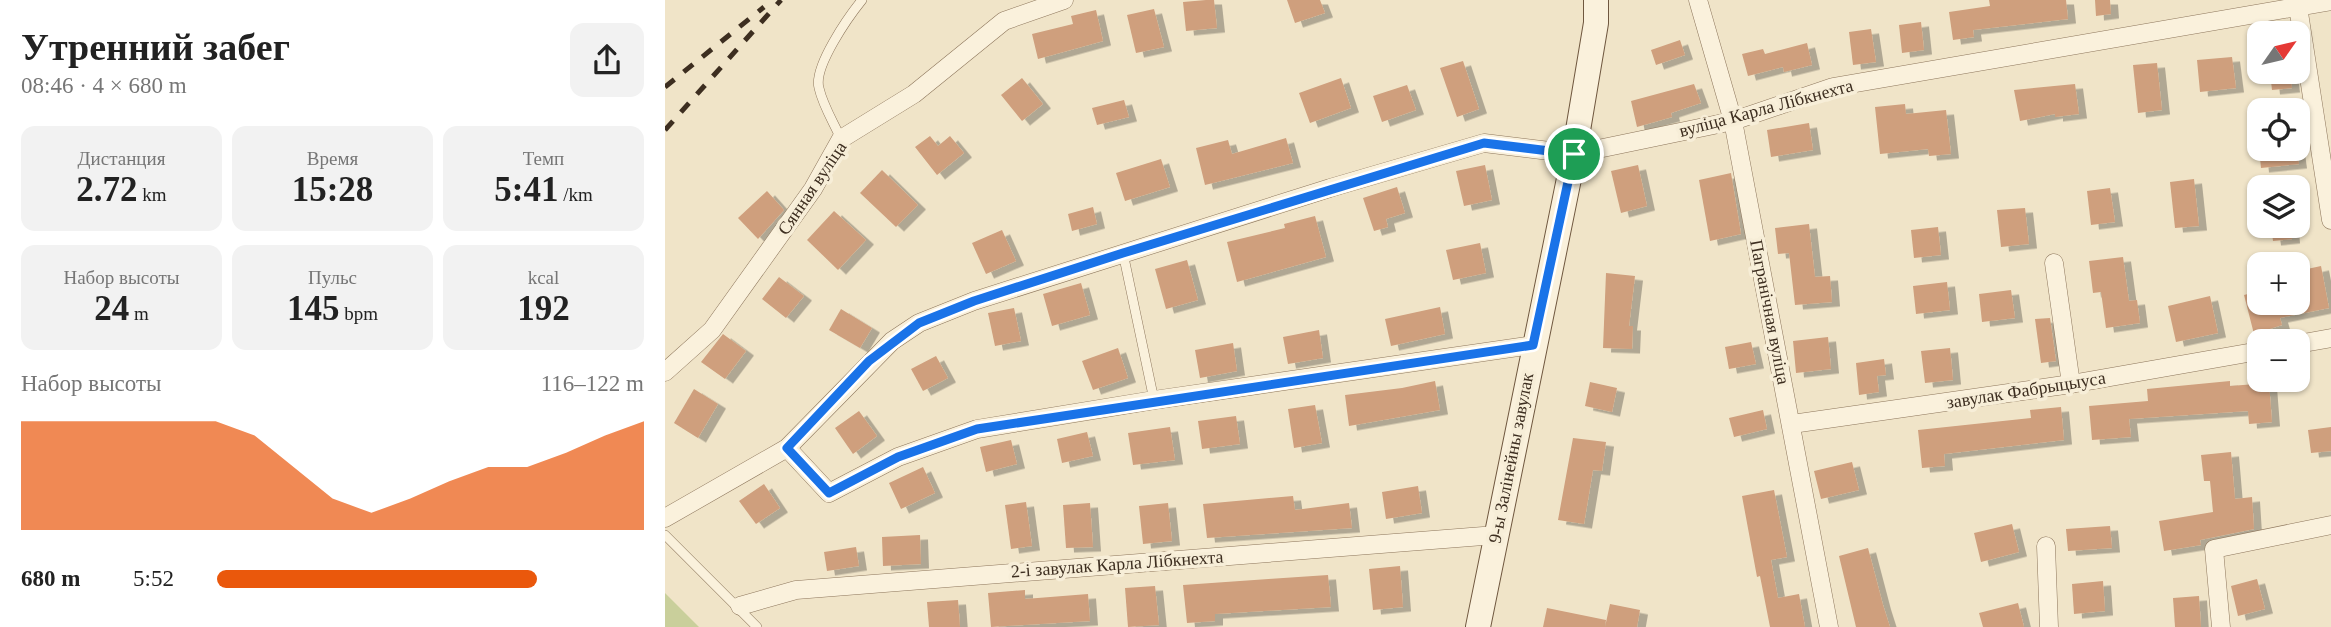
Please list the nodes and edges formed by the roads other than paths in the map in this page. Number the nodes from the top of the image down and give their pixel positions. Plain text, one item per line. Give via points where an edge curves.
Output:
1 (862, 0) edge
2 (1064, 0) edge
3 (1596, 0) edge
4 (1699, 0) edge
5 (2331, 1) edge
6 (2297, 4) edge
7 (1733, 121) junction
8 (841, 139) junction
9 (1574, 154) junction
10 (2331, 220) edge
11 (1123, 253) junction
12 (2054, 263) dead end
13 (2331, 338) edge
14 (2310, 342) edge
15 (1533, 345) junction
16 (2247, 353) edge
17 (665, 372) edge
18 (2071, 384) junction
19 (1154, 400) junction
20 (1791, 424) junction
21 (787, 448) junction
22 (665, 518) edge
23 (2331, 525) edge
24 (1496, 534) junction
25 (665, 535) edge
26 (2046, 546) dead end
27 (740, 606) junction
28 (757, 627) edge
29 (1478, 627) edge
30 (1829, 627) edge
31 (2049, 627) edge
32 (2221, 627) edge

1 - 8 lane via 847,19 818,86
2 - 8 street, Сянная вуліца via 1005,20 913,94
3 - 9 street, 9-ы Залінейны завулак
4 - 7 street, Пагранічная вуліца
5 - 6 street, вуліца Карла Лібкнехта
6 - 7 street, вуліца Карла Лібкнехта via 1833,88
6 - 10 street
7 - 9 street, вуліца Карла Лібкнехта
7 - 20 street, Пагранічная вуліца
8 - 17 street, Сянная вуліца via 813,189 712,330
9 - 11 street, вуліца Карла Лібкнехта via 1484,143
9 - 15 street, 9-ы Залінейны завулак
11 - 19 lane
11 - 21 street, вуліца Карла Лібкнехта via 919,323 869,361
12 - 18 street
13 - 14 street
15 - 19 street
15 - 24 street, 9-ы Залінейны завулак
16 - 18 street, завулак Фабрыцыуса
18 - 20 street, завулак Фабрыцыуса
19 - 21 street via 977,429 898,457 829,493
20 - 30 street, Пагранічная вуліца
21 - 22 street, вуліца Карла Лібкнехта
23 - 32 street via 2214,549
24 - 27 street, 2-і завулак Карла Лібкнехта via 796,590
24 - 29 street, 9-ы Залінейны завулак
25 - 27 lane
26 - 31 street
27 - 28 lane

